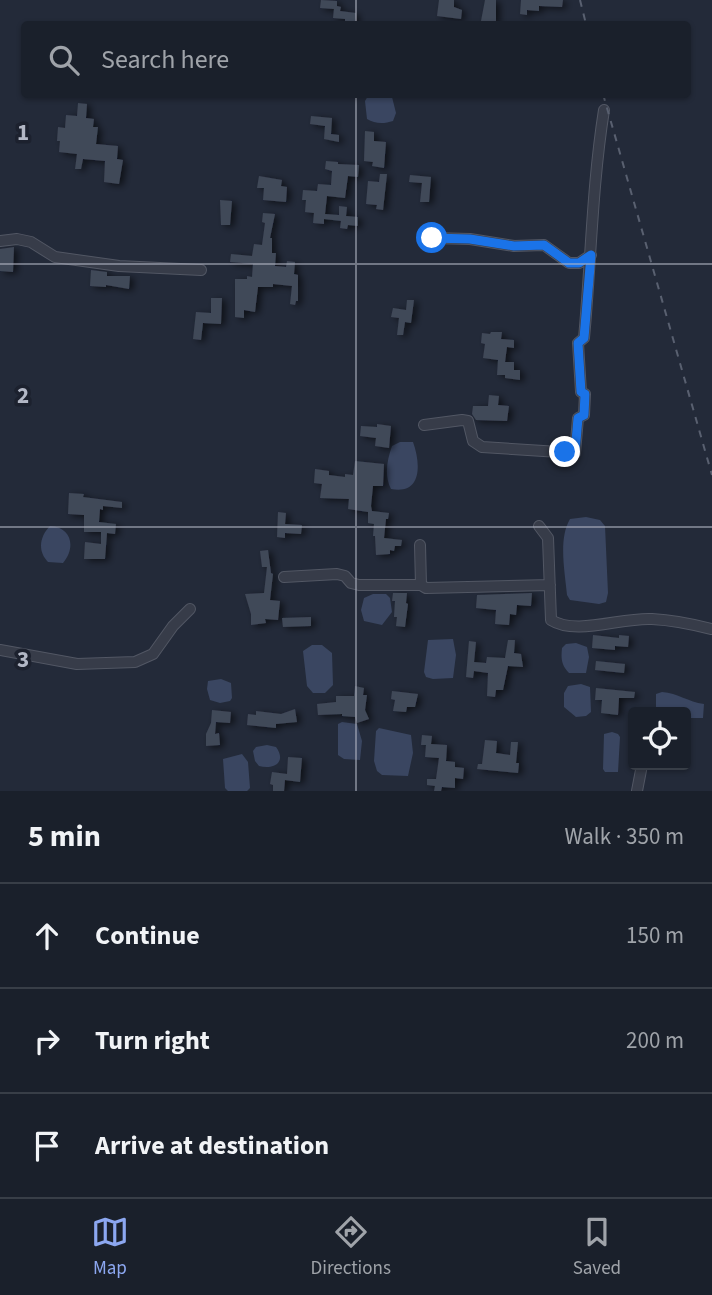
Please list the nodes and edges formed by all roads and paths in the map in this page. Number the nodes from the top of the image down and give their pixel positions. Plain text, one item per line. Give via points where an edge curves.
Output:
1 (604, 110) dead end
2 (432, 238) dead end
3 (0, 241) edge
4 (591, 255) junction
5 (201, 270) dead end
6 (424, 425) dead end
7 (539, 526) dead end
8 (420, 545) dead end
9 (284, 577) dead end
10 (421, 585) junction
11 (550, 585) junction
12 (191, 608) dead end
13 (711, 629) edge
14 (0, 650) edge
15 (641, 770) edge
16 (637, 791) edge

1 - 4 street
2 - 4 street via 544,245 569,263
3 - 5 street via 31,242 55,257
4 - 6 street via 584,338 578,343 586,405 584,415 578,418 575,453 482,447 473,441 468,421
7 - 11 street via 548,538
8 - 10 street
9 - 10 street via 337,574 359,585
10 - 11 street
11 - 13 street via 551,620 555,623 580,627 650,618
12 - 14 street via 153,654 135,662 77,664
15 - 16 street

